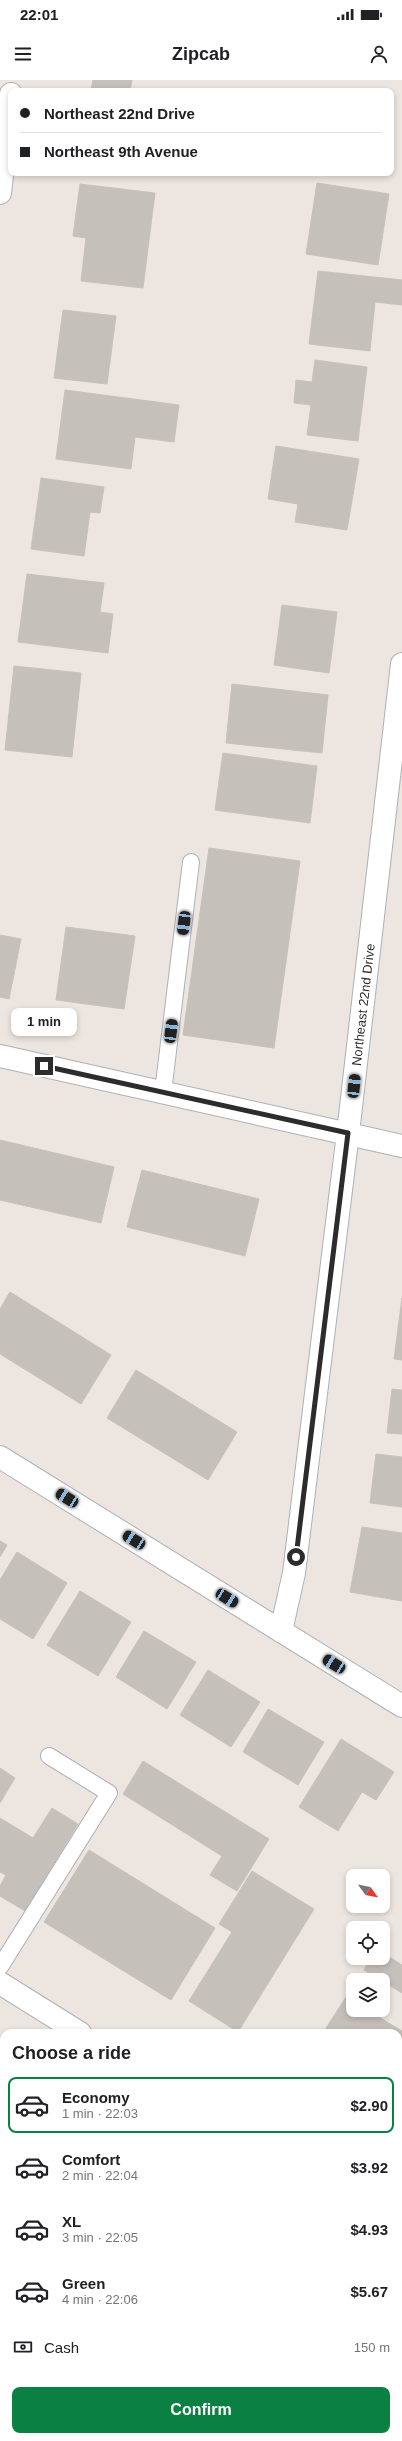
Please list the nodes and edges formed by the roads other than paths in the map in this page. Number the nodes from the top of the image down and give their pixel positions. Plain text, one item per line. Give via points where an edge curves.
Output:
1 (8, 121) edge
2 (0, 193) edge
3 (402, 664) edge
4 (191, 862) dead end
5 (0, 1056) edge
6 (163, 1092) junction
7 (348, 1133) junction
8 (402, 1146) edge
9 (0, 1457) edge
10 (280, 1631) junction
11 (402, 1706) edge
12 (49, 1756) dead end
13 (0, 1967) edge
14 (0, 1983) edge
15 (74, 2029) edge

1 - 2 street
3 - 7 street, Northeast 22nd Drive
4 - 6 lane
5 - 6 street
6 - 7 street
7 - 8 street
7 - 10 street, Northeast 22nd Drive via 294,1573
9 - 10 street
10 - 11 street
12 - 13 lane via 109,1793
14 - 15 street

